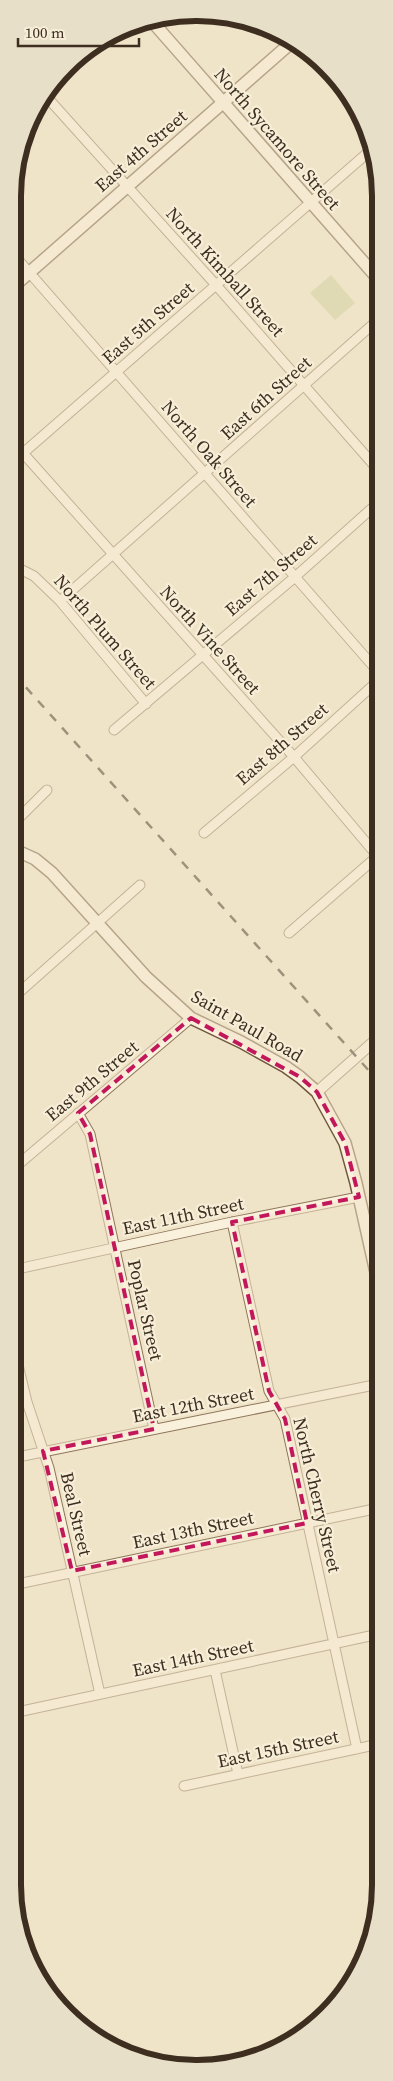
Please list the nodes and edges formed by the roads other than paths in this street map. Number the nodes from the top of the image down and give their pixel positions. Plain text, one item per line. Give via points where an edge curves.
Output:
1 (156, 26) edge
2 (287, 47) edge
3 (50, 101) edge
4 (222, 103) junction
5 (366, 154) edge
6 (127, 186) junction
7 (310, 202) junction
8 (21, 263) edge
9 (371, 271) edge
10 (30, 273) junction
11 (21, 280) edge
12 (216, 285) junction
13 (371, 326) edge
14 (116, 372) junction
15 (304, 385) junction
16 (23, 454) joint
17 (371, 462) edge
18 (204, 473) junction
19 (371, 510) edge
20 (112, 555) junction
21 (21, 570) edge
22 (295, 576) junction
23 (60, 601) junction
24 (202, 656) junction
25 (371, 664) edge
26 (371, 687) edge
27 (146, 704) junction
28 (114, 730) dead end
29 (294, 757) junction
30 (47, 790) dead end
31 (21, 816) edge
32 (204, 833) dead end
33 (371, 847) edge
34 (21, 853) edge
35 (371, 863) edge
36 (140, 885) dead end
37 (98, 923) junction
38 (289, 933) dead end
39 (21, 991) edge
40 (191, 1018) junction
41 (372, 1044) edge
42 (317, 1092) junction
43 (78, 1113) junction
44 (22, 1162) edge
45 (359, 1197) junction
46 (232, 1222) junction
47 (114, 1248) junction
48 (372, 1253) edge
49 (22, 1268) edge
50 (22, 1380) edge
51 (372, 1385) edge
52 (278, 1404) junction
53 (154, 1429) junction
54 (43, 1451) junction
55 (22, 1456) edge
56 (372, 1510) edge
57 (307, 1523) junction
58 (72, 1571) junction
59 (22, 1583) edge
60 (372, 1636) edge
61 (334, 1644) junction
62 (215, 1670) junction
63 (100, 1694) junction
64 (22, 1711) edge
65 (372, 1746) edge
66 (357, 1749) junction
67 (238, 1774) junction
68 (184, 1786) dead end

1 - 4 main road, North Sycamore Street
2 - 4 main road, East 4th Street
3 - 6 street, North Kimball Street
4 - 6 main road, East 4th Street
4 - 7 main road, North Sycamore Street
5 - 7 street, East 5th Street
6 - 10 main road, East 4th Street
6 - 12 street, North Kimball Street
7 - 9 main road, North Sycamore Street
7 - 12 street, East 5th Street
8 - 10 street, North Oak Street
10 - 11 main road, East 4th Street
10 - 14 street, North Oak Street
12 - 14 street, East 5th Street
12 - 15 street, North Kimball Street
13 - 15 street, East 6th Street
14 - 16 street, East 5th Street
14 - 18 street, North Oak Street
15 - 17 street, North Kimball Street
15 - 18 street, East 6th Street
16 - 20 street, North Vine Street
18 - 20 street, East 6th Street
18 - 22 street, North Oak Street
19 - 22 street, East 7th Street
20 - 23 street, East 6th Street
20 - 24 street, North Vine Street
21 - 23 street, North Plum Street via 34,576
22 - 24 street, East 7th Street
22 - 25 street, North Oak Street
23 - 27 street, North Plum Street
24 - 27 street, East 7th Street
24 - 29 street, North Vine Street
26 - 29 street, East 8th Street
27 - 28 street, East 7th Street
29 - 32 street, East 8th Street
29 - 33 street, North Vine Street
30 - 31 street
34 - 37 main road, Saint Paul Road via 35,859 52,874
35 - 38 street
36 - 37 street
37 - 39 street
37 - 40 main road, Saint Paul Road via 146,978
40 - 42 main road, Saint Paul Road via 242,1042 300,1076
40 - 43 street, East 9th Street
41 - 42 street
42 - 45 main road, Saint Paul Road via 345,1142
43 - 44 street, East 9th Street
43 - 47 street, Poplar Street via 90,1134
45 - 46 street, East 11th Street
45 - 48 main road, Saint Paul Road
46 - 47 street, East 11th Street
46 - 52 street, North Cherry Street via 268,1391
47 - 49 street, East 11th Street
47 - 53 street, Poplar Street
50 - 54 street, Beal Street
51 - 52 street, East 12th Street
52 - 53 street, East 12th Street
52 - 57 street, North Cherry Street via 285,1419
53 - 54 street, East 12th Street
54 - 55 street, East 12th Street
54 - 58 street, Beal Street
56 - 57 street, East 13th Street
57 - 58 street, East 13th Street
57 - 61 street, North Cherry Street
58 - 59 street, East 13th Street
58 - 63 street, Beal Street
60 - 61 street, East 14th Street
61 - 62 street, East 14th Street
61 - 66 street, North Cherry Street
62 - 63 street, East 14th Street
62 - 67 street
63 - 64 street, East 14th Street
65 - 66 street, East 15th Street
66 - 67 street, East 15th Street
67 - 68 street, East 15th Street

